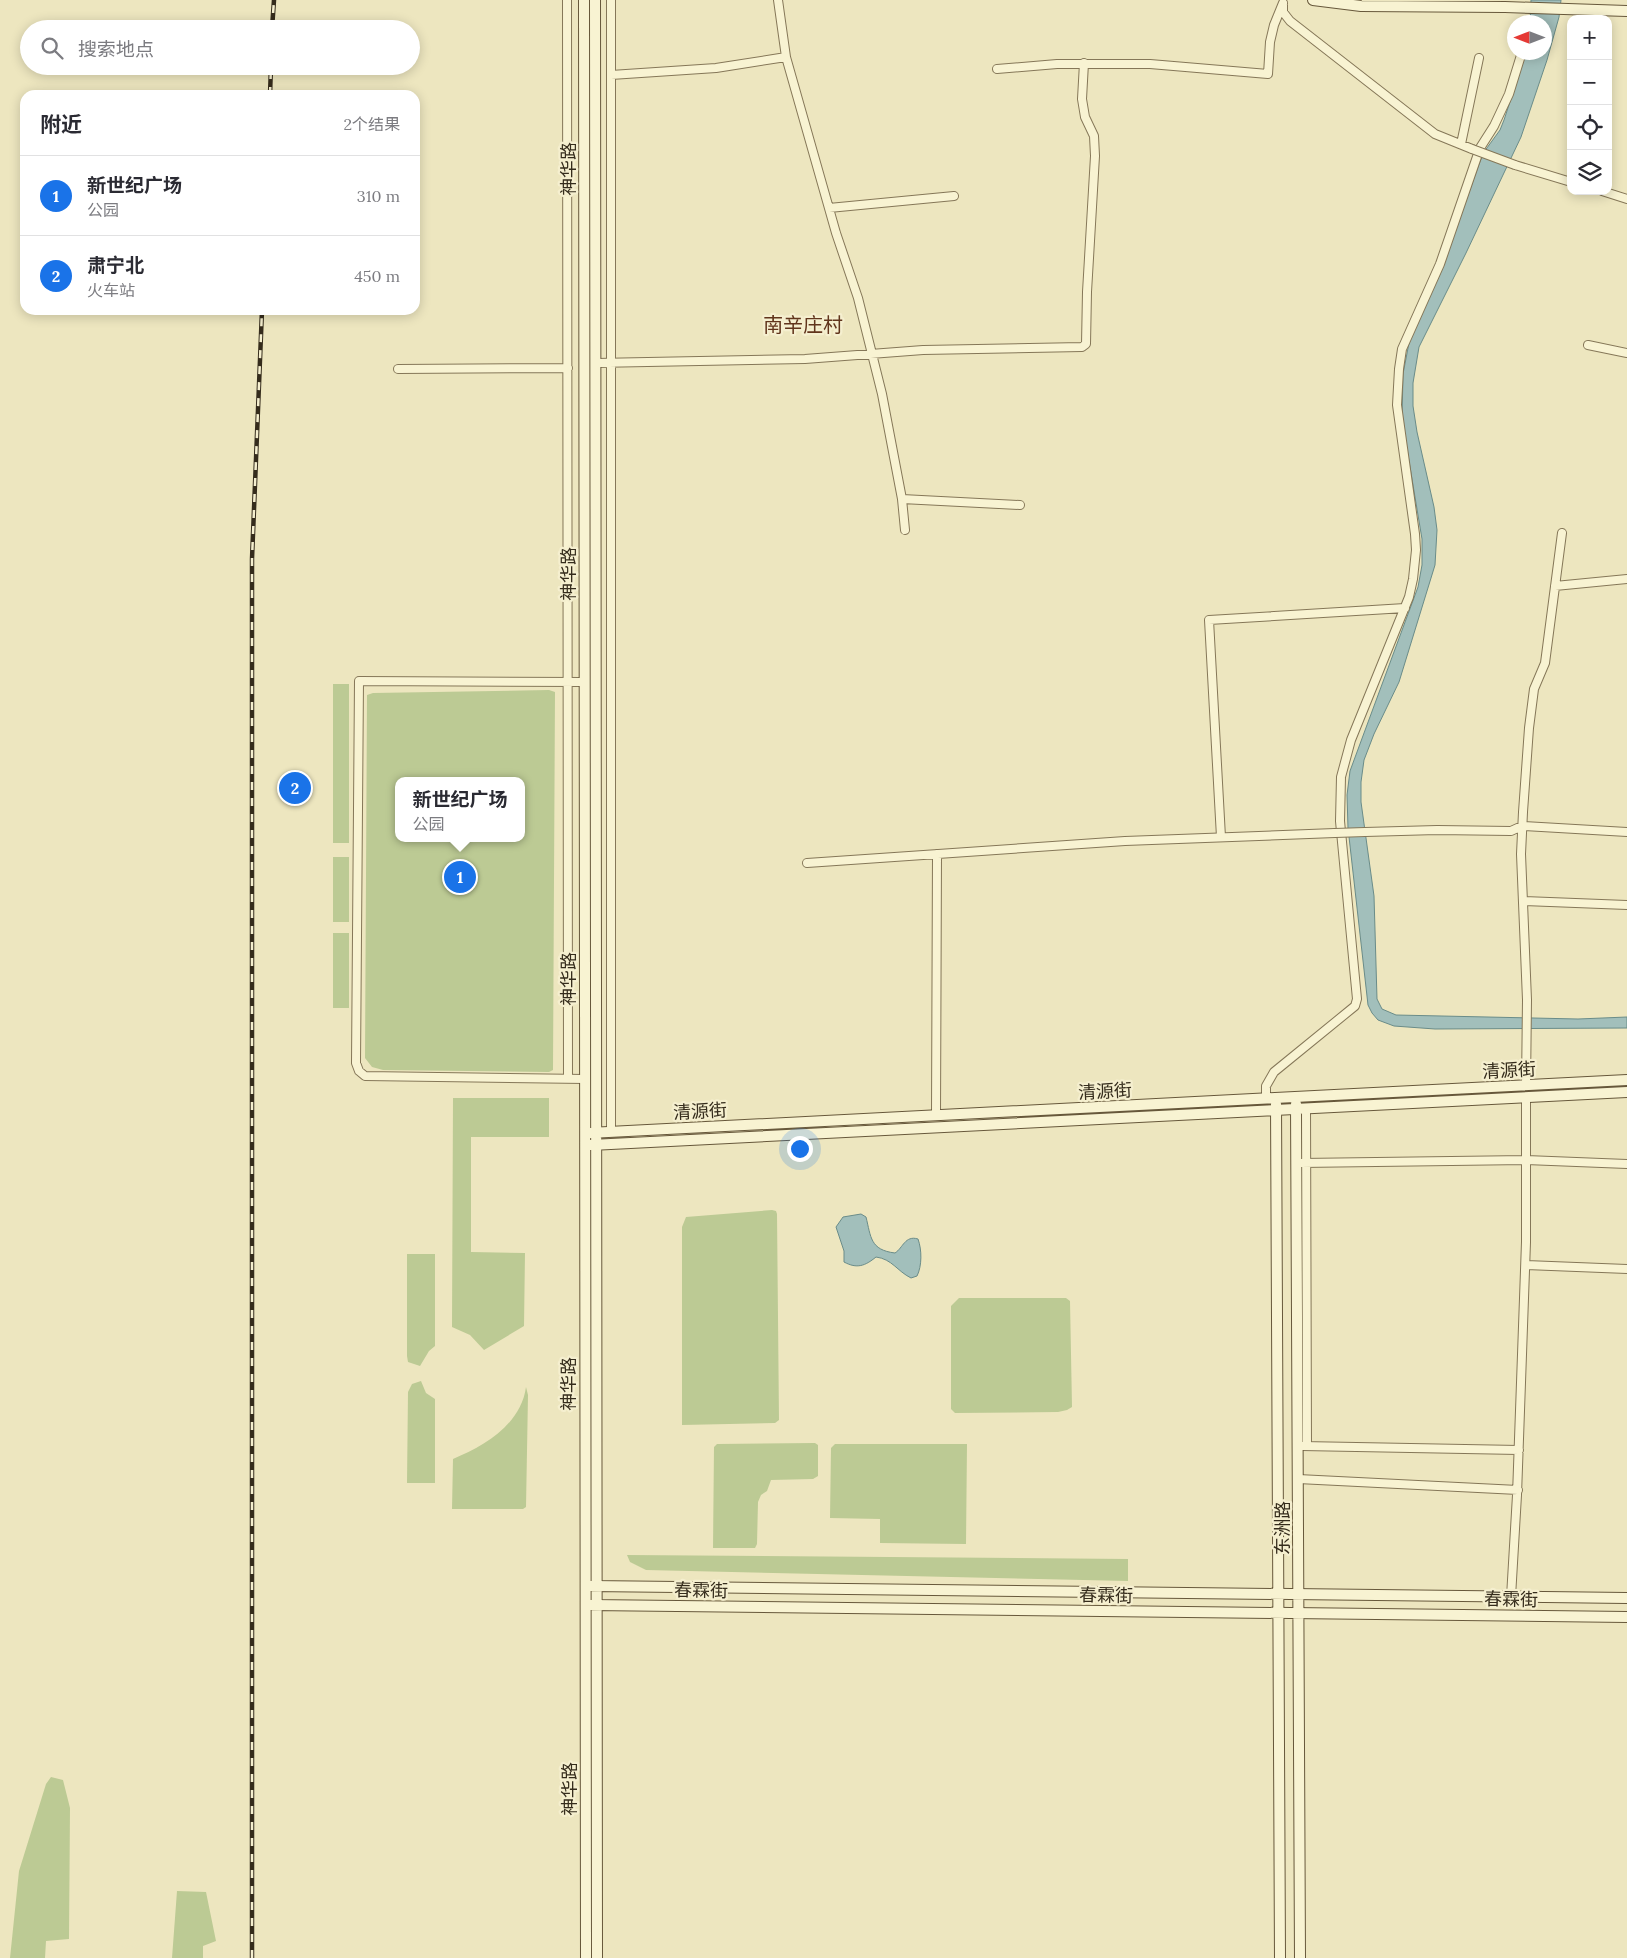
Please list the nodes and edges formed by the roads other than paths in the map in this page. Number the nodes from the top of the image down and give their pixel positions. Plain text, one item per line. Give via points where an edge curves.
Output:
1 (567, 0) edge
2 (584, 0) edge
3 (595, 0) edge
4 (611, 0) edge
5 (778, 0) edge
6 (1313, 0) edge
7 (1283, 1) edge
8 (1475, 4) edge
9 (1627, 11) edge
10 (786, 57) junction
11 (1479, 58) dead end
12 (1520, 60) edge
13 (1084, 64) junction
14 (997, 69) dead end
15 (611, 75) junction
16 (1461, 144) junction
17 (1567, 181) edge
18 (1612, 194) edge
19 (954, 196) dead end
20 (1627, 199) edge
21 (829, 208) junction
22 (1588, 345) dead end
23 (872, 353) junction
24 (1627, 353) edge
25 (596, 363) junction
26 (611, 363) junction
27 (568, 368) junction
28 (398, 369) dead end
29 (902, 499) junction
30 (1020, 505) dead end
31 (905, 530) dead end
32 (1562, 533) dead end
33 (1627, 579) edge
34 (1556, 586) junction
35 (1405, 608) junction
36 (568, 682) junction
37 (584, 682) junction
38 (1522, 826) junction
39 (1627, 832) edge
40 (1221, 837) junction
41 (937, 854) junction
42 (807, 863) dead end
43 (1523, 901) junction
44 (1627, 905) edge
45 (568, 1078) junction
46 (585, 1079) junction
47 (1627, 1080) edge
48 (1526, 1085) junction
49 (1627, 1092) edge
50 (1296, 1097) junction
51 (1526, 1097) junction
52 (1271, 1098) junction
53 (1301, 1109) junction
54 (1276, 1110) junction
55 (936, 1116) junction
56 (611, 1132) junction
57 (596, 1133) junction
58 (585, 1134) junction
59 (596, 1145) junction
60 (585, 1146) junction
61 (1526, 1160) junction
62 (1301, 1163) junction
63 (1627, 1164) edge
64 (1526, 1265) junction
65 (1627, 1269) edge
66 (1302, 1446) junction
67 (1519, 1450) junction
68 (1298, 1479) junction
69 (1518, 1490) junction
70 (585, 1586) junction
71 (596, 1586) junction
72 (1278, 1594) junction
73 (1298, 1595) junction
74 (1511, 1597) junction
75 (1627, 1598) edge
76 (585, 1605) junction
77 (596, 1605) junction
78 (1278, 1613) junction
79 (1298, 1613) junction
80 (1627, 1617) edge
81 (586, 1958) edge
82 (597, 1958) edge
83 (1280, 1958) edge
84 (1300, 1958) edge

1 - 27 street
2 - 37 main road, 神华路
3 - 25 main road, 神华路
4 - 15 street
5 - 10 street
6 - 8 main road via 1361,6
7 - 13 street via 1270,42 1268,74 1150,64
7 - 16 street via 1283,12 1290,21 1435,134
8 - 9 main road
10 - 15 street via 716,68
10 - 21 street
11 - 16 street
12 - 35 street via 1509,94 1480,148 1440,264 1402,350 1397,405 1416,550
13 - 14 street
13 - 23 street via 1082,99 1085,117 1094,136 1095,156 1086,344 1061,348
15 - 26 street
16 - 17 street, bridge
18 - 20 street
19 - 21 street
21 - 23 street
22 - 24 street
23 - 26 street via 805,359
23 - 29 street
25 - 26 street
25 - 57 main road, 神华路
26 - 56 street
27 - 28 street
27 - 36 street
29 - 30 street
29 - 31 street
32 - 34 street
33 - 34 street
34 - 38 street via 1545,663 1534,689
35 - 40 street via 1209,620
35 - 52 street via 1351,740 1341,777 1340,821 1357,999 1355,1006 1274,1072 1266,1086
36 - 37 street
36 - 45 street
36 - 45 street via 359,681 356,1063 365,1076
37 - 46 main road, 神华路
38 - 39 street
38 - 40 street, bridge via 1511,831 1437,830
38 - 43 street
40 - 41 street
41 - 42 street
41 - 55 street
43 - 44 street
43 - 48 street
45 - 46 street
46 - 58 main road, 神华路
47 - 48 main road, 清源街
48 - 50 main road, 清源街
49 - 51 main road, 清源街
50 - 52 main road, 清源街
50 - 53 main road, 东洲路
51 - 53 main road, 清源街
51 - 61 street
52 - 54 main road, 东洲路
52 - 55 main road, 清源街
53 - 54 main road, 清源街
53 - 62 main road, 东洲路
54 - 59 main road, 清源街
54 - 72 main road, 东洲路
55 - 56 main road, 清源街
56 - 57 main road, 清源街
57 - 58 main road, 清源街
57 - 59 main road, 神华路
58 - 60 main road, 神华路
59 - 60 main road, 清源街
59 - 71 main road, 神华路
60 - 70 main road, 神华路
61 - 62 street
61 - 63 street
61 - 64 street
62 - 66 main road, 东洲路
64 - 65 street
64 - 67 street
66 - 67 street
66 - 68 main road, 东洲路
67 - 69 street
68 - 69 street
68 - 73 main road, 东洲路
69 - 74 street
70 - 71 main road, 春霖街
70 - 76 main road, 神华路
71 - 72 main road, 春霖街
71 - 77 main road, 神华路
72 - 73 main road, 春霖街
72 - 78 main road, 东洲路
73 - 74 main road, 春霖街
73 - 79 main road, 东洲路
74 - 75 main road, 春霖街
76 - 77 main road, 春霖街
76 - 81 main road, 神华路
77 - 78 main road, 春霖街
77 - 82 main road, 神华路
78 - 79 main road, 春霖街
78 - 83 main road, 东洲路
79 - 80 main road, 春霖街
79 - 84 main road, 东洲路

